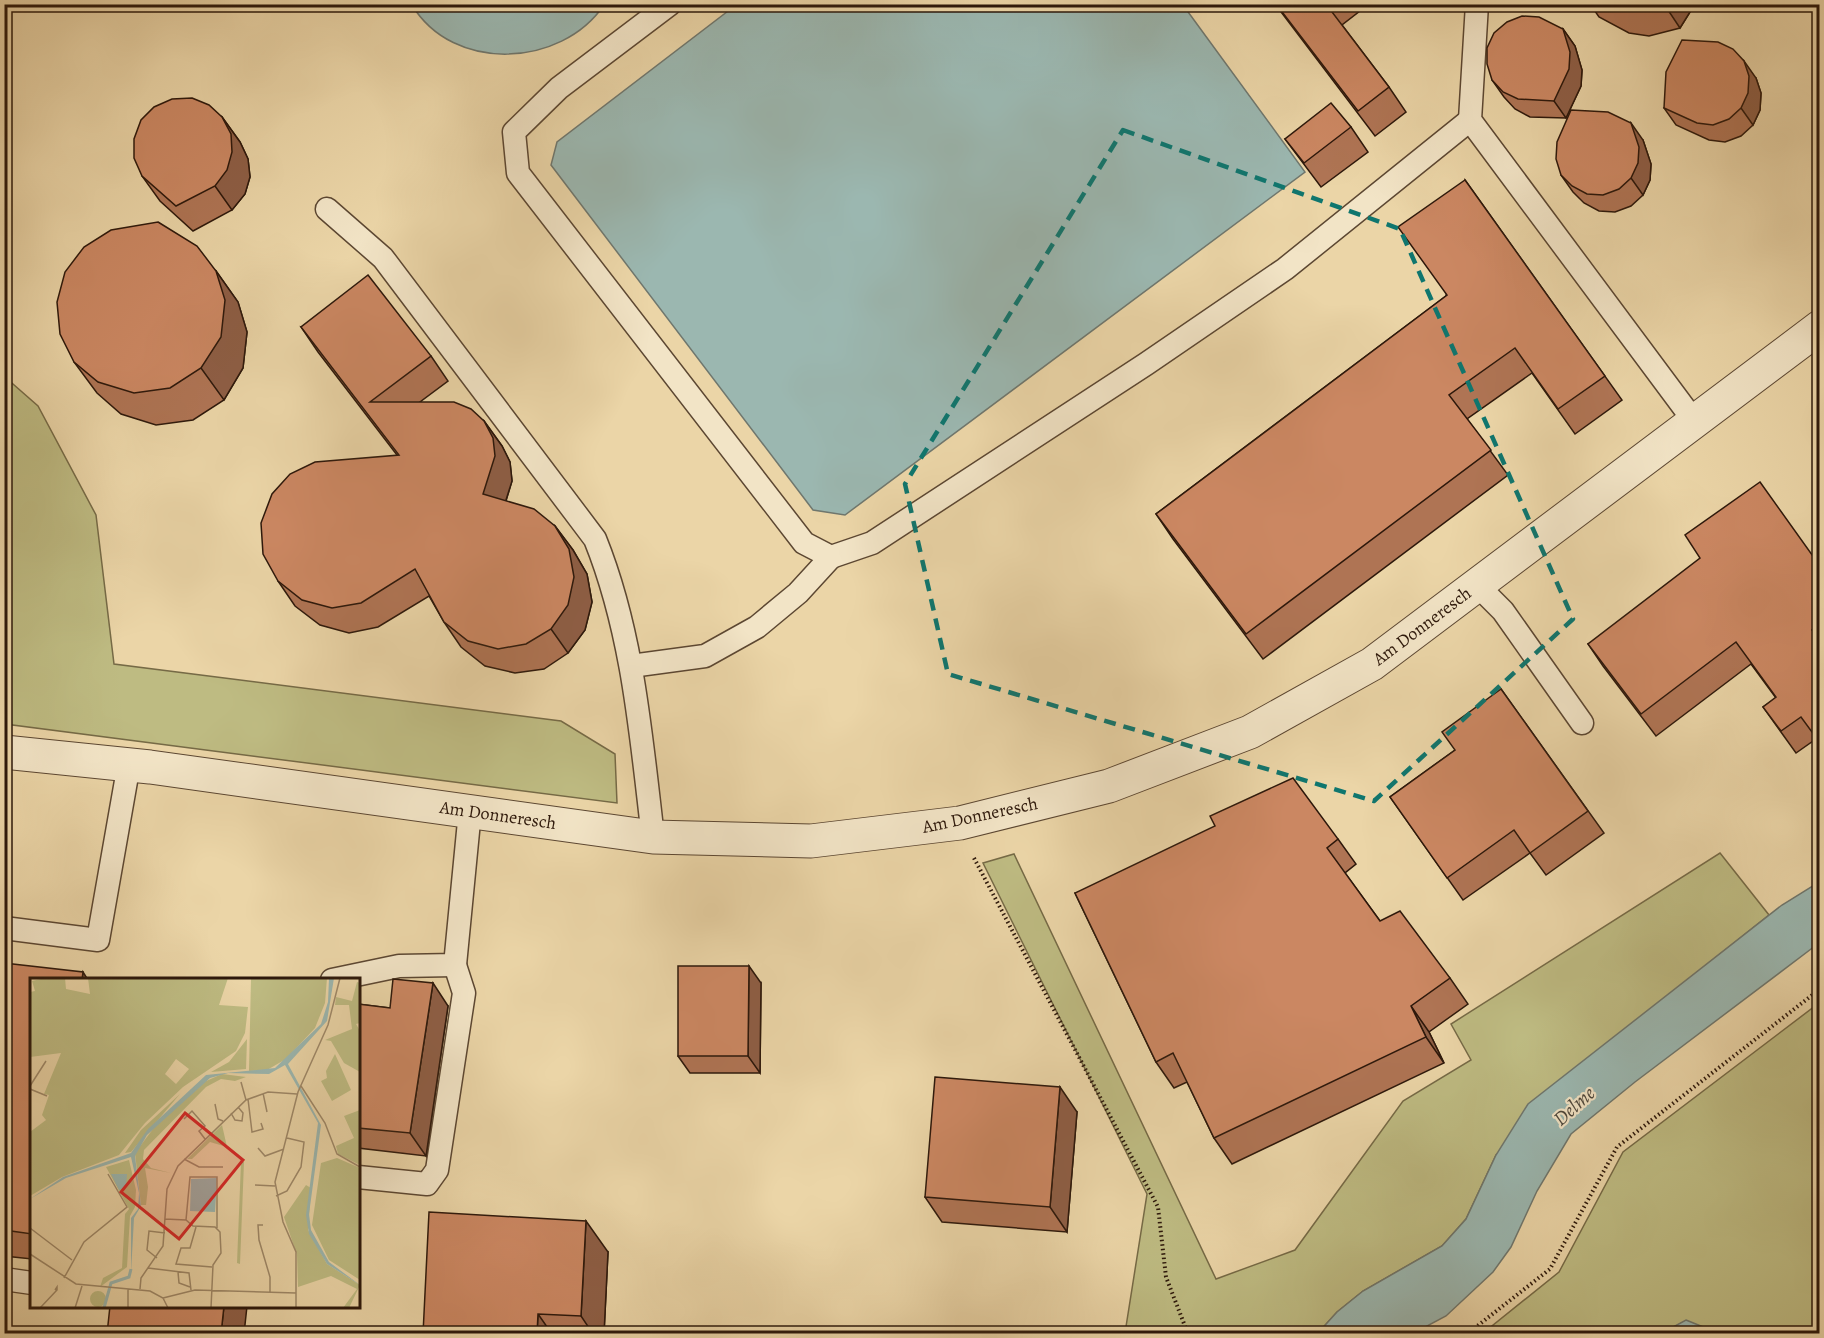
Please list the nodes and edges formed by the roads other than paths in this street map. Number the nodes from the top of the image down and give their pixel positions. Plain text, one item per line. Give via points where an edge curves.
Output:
1 (670, 4) edge
2 (1477, 4) edge
3 (1470, 120) junction
4 (327, 208) dead end
5 (1820, 327) edge
6 (1694, 421) junction
7 (831, 557) junction
8 (1477, 585) junction
9 (631, 666) junction
10 (1582, 723) dead end
11 (4, 752) edge
12 (129, 764) junction
13 (470, 811) junction
14 (654, 837) junction
15 (4, 928) edge
16 (454, 965) junction
17 (342, 978) edge
18 (360, 1177) edge
19 (4, 1279) edge
20 (30, 1283) edge

1 - 7 lane via 559,88 514,132 518,173 804,543
2 - 3 lane
3 - 6 lane
3 - 7 lane via 1285,269 1156,358 872,543
4 - 9 lane via 382,258 595,539
5 - 6 street, Am Donneresch
6 - 8 street, Am Donneresch
7 - 9 lane via 757,627 705,656
8 - 10 lane via 1503,611
8 - 14 street, Am Donneresch via 1372,664 1250,732 1109,786 960,824 811,841
9 - 14 lane
11 - 12 street, Am Donneresch
12 - 13 street, Am Donneresch
12 - 15 lane via 98,940
13 - 14 street, Am Donneresch
13 - 16 lane
16 - 17 lane via 399,966
16 - 18 lane via 464,993 437,1170 427,1184
19 - 20 lane

